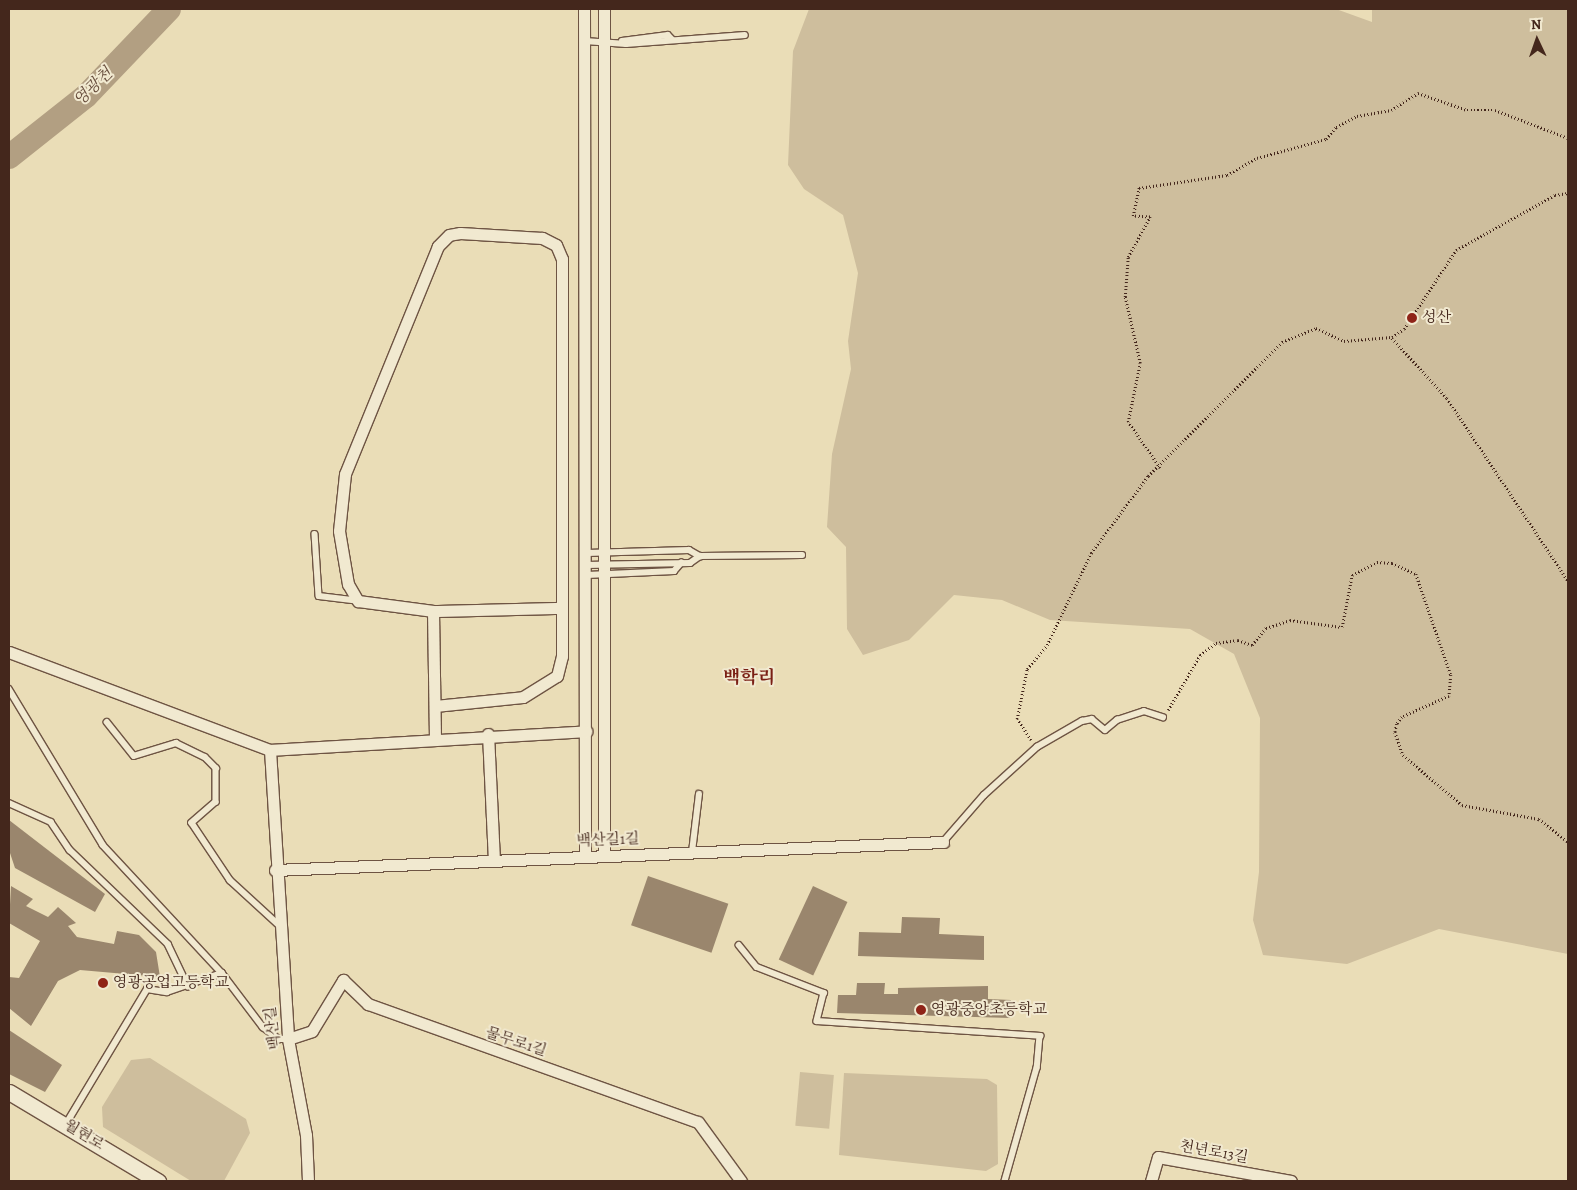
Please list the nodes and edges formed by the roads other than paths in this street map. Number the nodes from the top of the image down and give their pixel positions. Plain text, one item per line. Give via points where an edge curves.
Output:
1 (584, 9) edge
2 (604, 9) edge
3 (745, 35) dead end
4 (585, 41) junction
5 (604, 41) junction
6 (315, 534) dead end
7 (802, 555) dead end
8 (700, 556) junction
9 (680, 563) junction
10 (586, 564) junction
11 (602, 564) junction
12 (358, 601) junction
13 (559, 608) junction
14 (433, 611) junction
15 (9, 652) edge
16 (9, 689) edge
17 (435, 706) junction
18 (1163, 718) road end
19 (107, 722) dead end
20 (586, 731) junction
21 (488, 734) junction
22 (435, 739) junction
23 (270, 750) junction
24 (699, 794) dead end
25 (9, 803) edge
26 (943, 842) joint
27 (692, 852) junction
28 (604, 855) junction
29 (585, 856) junction
30 (494, 859) junction
31 (275, 870) junction
32 (278, 924) junction
33 (739, 945) dead end
34 (222, 973) junction
35 (188, 986) junction
36 (288, 1039) junction
37 (9, 1092) edge
38 (66, 1124) junction
39 (158, 1181) edge
40 (308, 1181) edge
41 (741, 1181) edge
42 (1006, 1181) edge
43 (1151, 1181) edge
44 (1291, 1181) edge

1 - 4 street
2 - 5 street
3 - 5 lane via 626,44 622,40
4 - 5 lane
4 - 10 street
5 - 11 street
6 - 12 lane via 320,596
7 - 8 lane
8 - 9 lane
8 - 11 lane via 689,550
9 - 11 lane
9 - 11 lane via 674,571
10 - 11 lane
10 - 11 lane
10 - 11 lane
10 - 20 street
11 - 28 street
12 - 13 street via 348,584 338,531 344,474 438,246 449,235 460,233 542,238 556,245 562,259
12 - 14 street
13 - 14 street
13 - 17 street via 562,656 557,676 523,697
14 - 17 street
15 - 23 street
16 - 34 lane via 103,845
17 - 22 street
18 - 26 lane via 1144,712 1117,720 1105,730 1092,719 1082,721 1037,747 984,795
19 - 32 lane via 134,756 176,743 205,757 216,768 216,802 192,823 230,880
20 - 21 street
20 - 29 street
21 - 22 street
21 - 30 street
22 - 23 street
23 - 31 street, 백산길
24 - 27 lane
25 - 35 lane via 51,822 70,850 168,944
26 - 27 street, 백산길1길
27 - 28 street, 백산길1길
28 - 29 street, 백산길1길
29 - 30 street, 백산길1길
30 - 31 street, 백산길1길
31 - 32 street, 백산길
32 - 36 street, 백산길
33 - 42 lane via 757,967 824,993 817,1021 1040,1036 1037,1068
34 - 35 lane
34 - 36 lane via 264,1027 279,1039
35 - 38 lane via 167,992 146,989
36 - 40 street, 백산길 via 306,1135
36 - 41 street, 물무로1길 via 312,1032 343,980 368,1004 698,1122
37 - 38 main road, 월현로
38 - 39 main road, 월현로
43 - 44 street, 천년로13길 via 1158,1157

